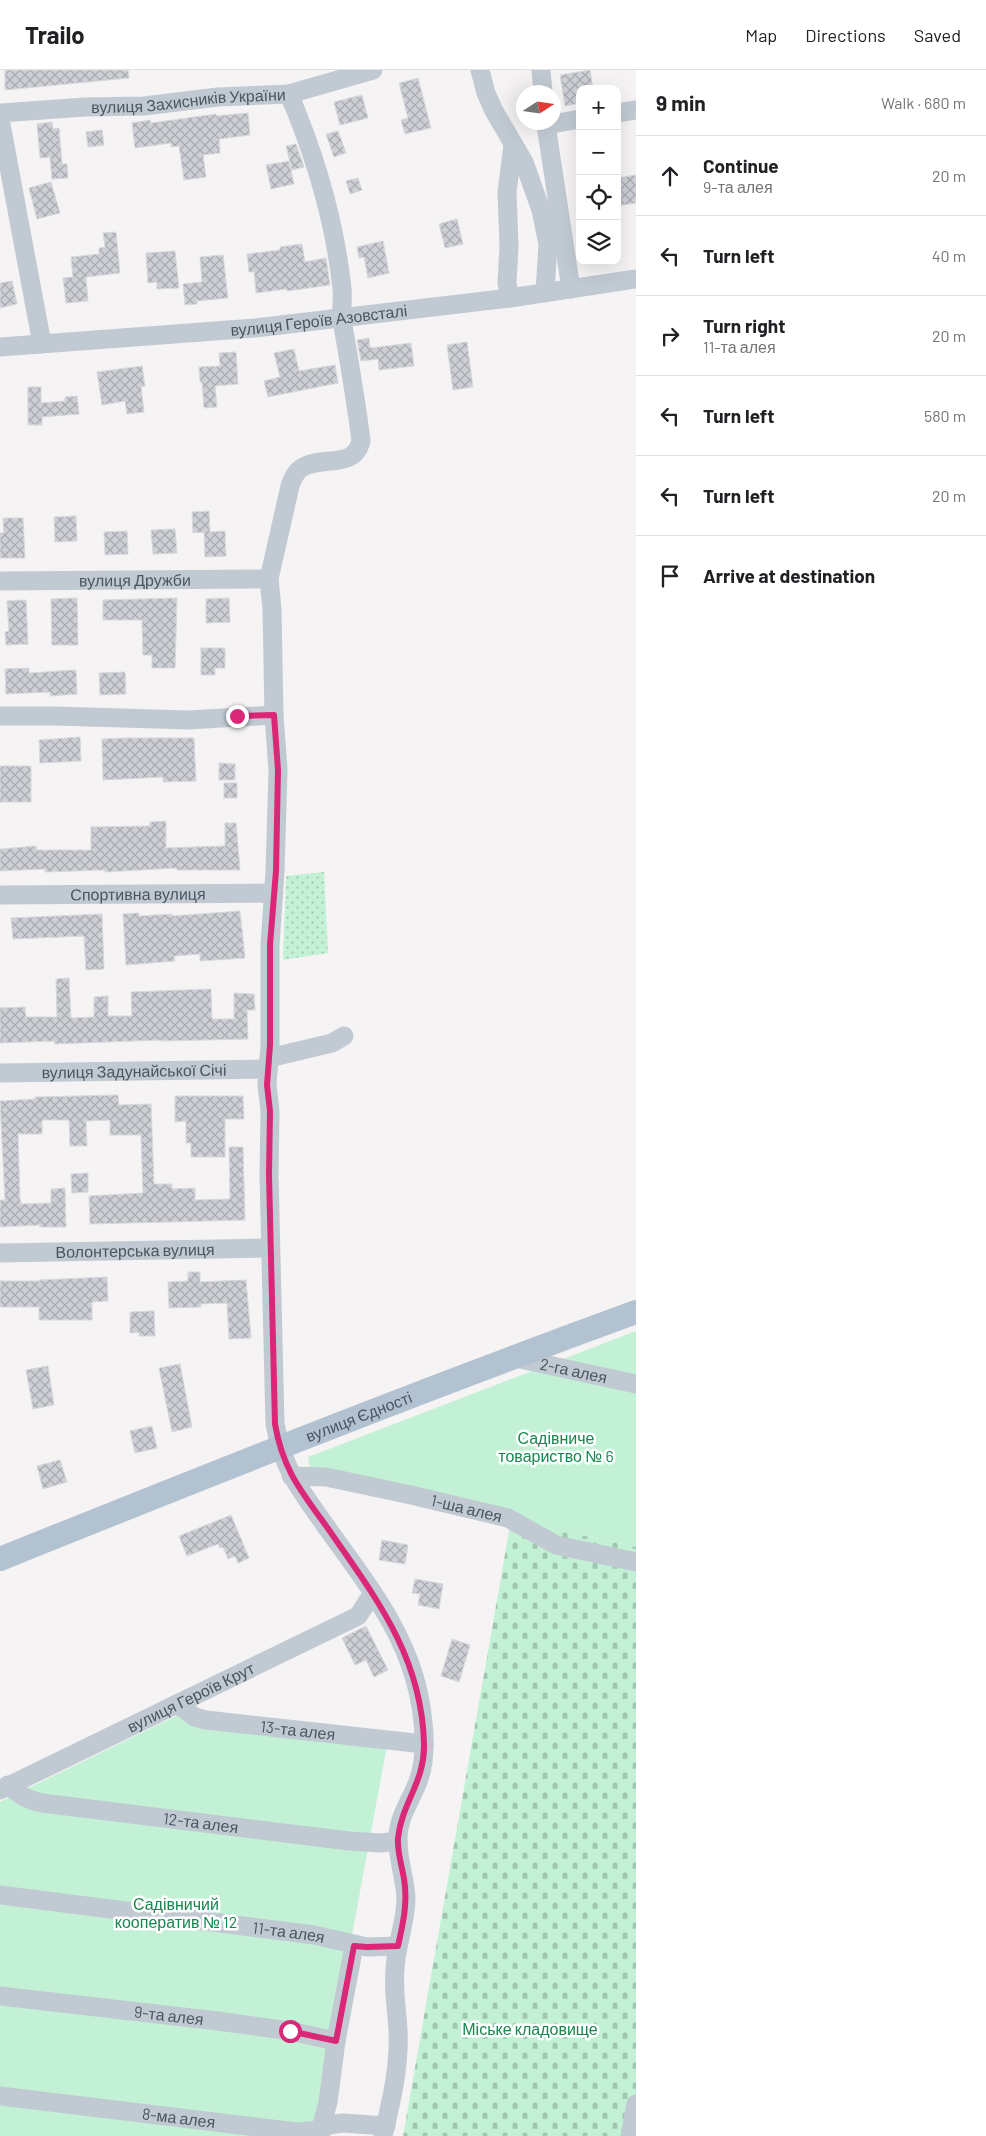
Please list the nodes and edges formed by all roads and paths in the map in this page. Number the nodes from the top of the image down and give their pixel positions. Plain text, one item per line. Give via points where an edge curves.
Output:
1 (373, 70) edge
2 (480, 70) edge
3 (541, 70) edge
4 (542, 85) edge
5 (289, 94) junction
6 (636, 110) edge
7 (621, 112) edge
8 (0, 113) edge
9 (0, 119) edge
10 (576, 120) edge
11 (561, 122) edge
12 (547, 130) edge
13 (513, 145) junction
14 (636, 280) edge
15 (571, 289) junction
16 (544, 294) junction
17 (510, 298) junction
18 (342, 317) junction
19 (42, 344) junction
20 (0, 347) edge
21 (269, 579) junction
22 (0, 581) edge
23 (274, 715) junction
24 (0, 716) edge
25 (274, 893) junction
26 (0, 896) edge
27 (344, 1036) dead end
28 (269, 1063) junction
29 (0, 1073) edge
30 (270, 1248) junction
31 (0, 1253) edge
32 (636, 1312) edge
33 (512, 1358) junction
34 (636, 1384) edge
35 (279, 1447) junction
36 (291, 1476) junction
37 (0, 1558) edge
38 (636, 1562) edge
39 (373, 1593) junction
40 (177, 1704) junction
41 (424, 1744) junction
42 (4, 1788) edge
43 (398, 1841) junction
44 (0, 1895) edge
45 (354, 1946) junction
46 (398, 1946) junction
47 (0, 1996) edge
48 (336, 2041) junction
49 (0, 2096) edge
50 (636, 2104) edge
51 (384, 2131) edge
52 (320, 2133) edge
53 (630, 2136) edge

1 - 5 street, вулиця Захисників України
2 - 13 street via 490,102
3 - 4 street
5 - 8 street, вулиця Захисників України
5 - 18 street via 306,132 325,201 342,290
6 - 7 street
9 - 19 street
10 - 11 street
12 - 15 street
13 - 16 street via 524,162 545,226 548,244
13 - 17 street via 507,192 507,283
14 - 15 street, вулиця Героїв Азовсталі
15 - 16 street, вулиця Героїв Азовсталі
16 - 17 street, вулиця Героїв Азовсталі
17 - 18 street, вулиця Героїв Азовсталі
18 - 19 street, вулиця Героїв Азовсталі via 255,328
18 - 21 street via 360,429 359,450 352,456 301,468 295,474
19 - 20 street, вулиця Героїв Азовсталі
21 - 22 street, вулиця Дружби
21 - 23 street
23 - 24 street via 188,720
23 - 25 street via 278,770
25 - 26 street, Спортивна вулиця
25 - 28 street
27 - 28 street, вулиця Задунайської Січі via 332,1043
28 - 29 street, вулиця Задунайської Січі
28 - 30 street
30 - 31 street, Волонтерська вулиця
30 - 35 street via 275,1424
32 - 33 main road, вулиця Єдності
33 - 34 street, 2-га алея
33 - 35 main road, вулиця Єдності
35 - 36 street
35 - 37 main road, вулиця Єдності
36 - 38 street, 1-ша алея via 326,1477 508,1518 556,1545
36 - 39 street
39 - 40 street, вулиця Героїв Крут via 358,1616
39 - 41 street via 394,1628 410,1665 419,1700
40 - 41 street, 13-та алея via 195,1717 206,1720
40 - 42 street, вулиця Героїв Крут
41 - 43 street via 423,1767 401,1818
42 - 43 street, 12-та алея via 42,1803 349,1841
43 - 46 street via 406,1900
44 - 45 street, 11-та алея via 314,1935
45 - 46 street, 11-та алея
45 - 48 street
46 - 51 street via 393,1988 398,2031 397,2058
47 - 48 street, 9-та алея via 218,2021
48 - 52 street via 328,2102
49 - 52 street, 8-ма алея
50 - 53 street
51 - 52 street, 8-ма алея via 343,2123 329,2125

